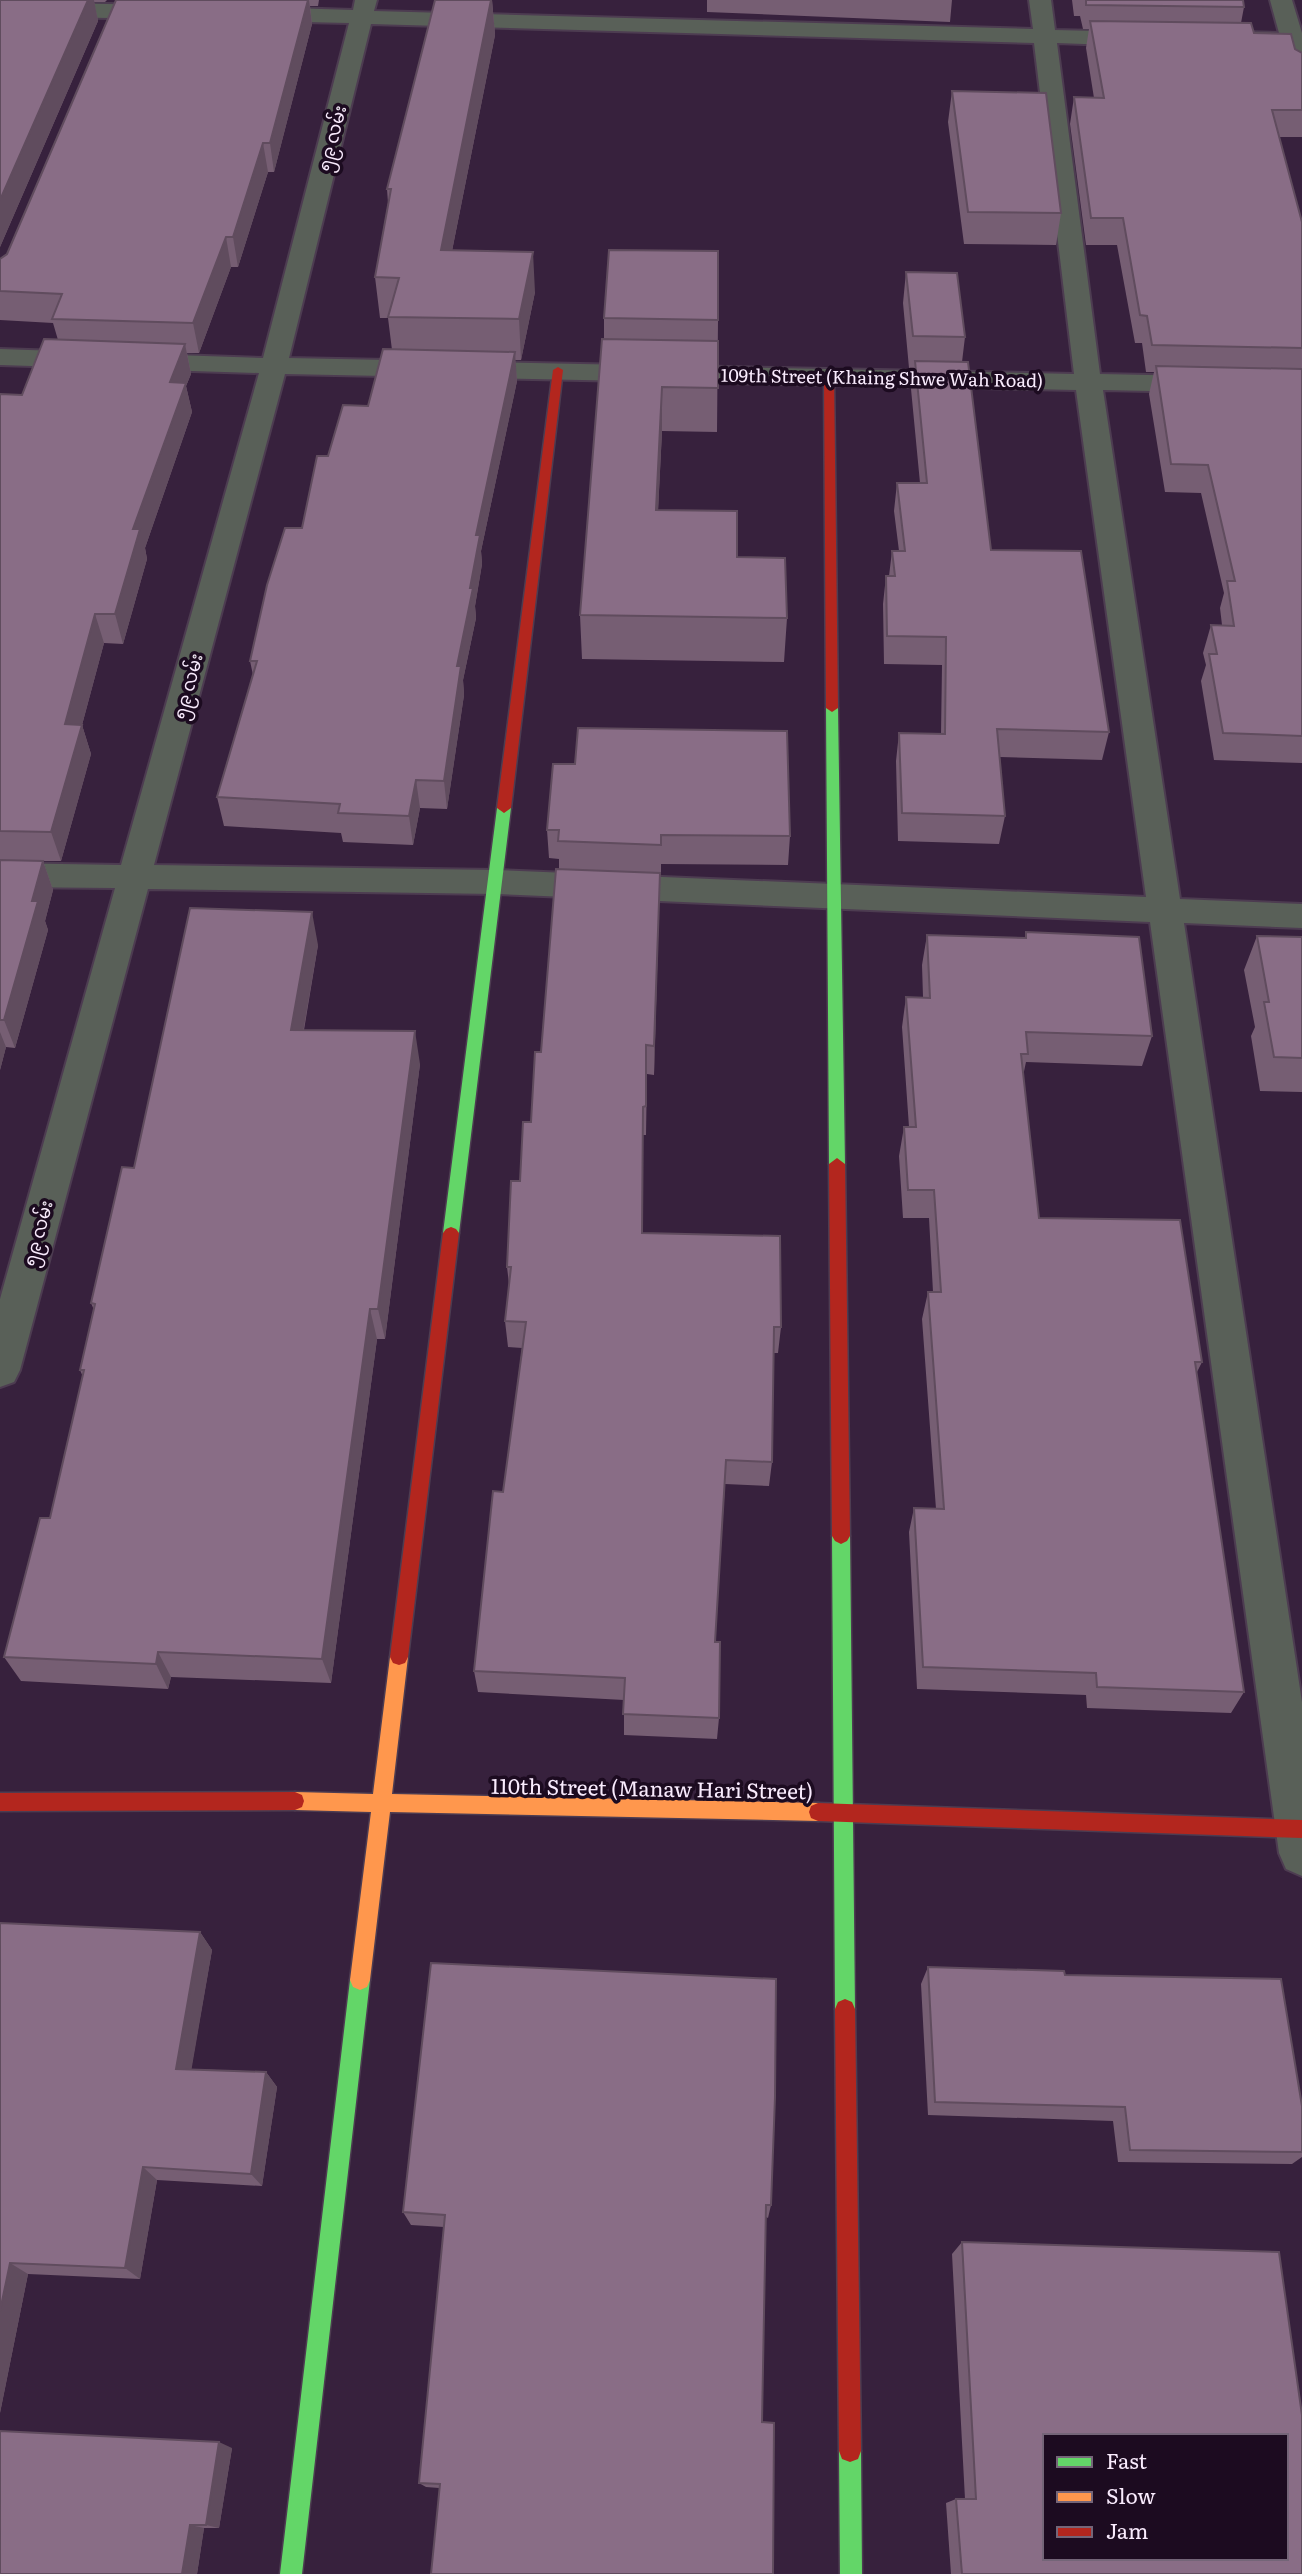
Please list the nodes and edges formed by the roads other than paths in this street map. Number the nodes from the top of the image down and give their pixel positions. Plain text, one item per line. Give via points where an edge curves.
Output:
1 (1040, 0) edge
2 (1281, 0) edge
3 (117, 6) edge
4 (364, 8) edge
5 (0, 9) edge
6 (183, 12) edge
7 (238, 14) edge
8 (104, 36) edge
9 (1046, 38) junction
10 (1156, 39) edge
11 (1225, 39) edge
12 (1298, 40) edge
13 (1302, 75) edge
14 (0, 357) edge
15 (274, 366) junction
16 (558, 370) junction
17 (829, 376) junction
18 (1088, 382) junction
19 (1302, 386) edge
20 (0, 875) edge
21 (134, 878) junction
22 (496, 882) junction
23 (834, 898) junction
24 (1166, 910) junction
25 (1302, 916) edge
26 (0, 1370) edge
27 (380, 1801) junction
28 (0, 1802) edge
29 (846, 1813) junction
30 (1301, 1837) edge
31 (291, 2574) edge
32 (851, 2574) edge

1 - 9 street
2 - 12 street
3 - 5 street
3 - 6 street
3 - 8 street
4 - 7 street
4 - 9 street
4 - 15 street, ၅၉ လမ်း
9 - 10 street
9 - 18 street
11 - 12 street
12 - 13 street
14 - 15 street, 109th Street (Khaing Shwe Wah Road)
15 - 16 street, 109th Street (Khaing Shwe Wah Road)
15 - 21 street, ၅၉ လမ်း
16 - 17 street, 109th Street (Khaing Shwe Wah Road)
16 - 22 street
17 - 18 street, 109th Street (Khaing Shwe Wah Road)
17 - 23 street
18 - 19 street, 109th Street (Khaing Shwe Wah Road)
18 - 24 street
20 - 21 street
21 - 22 street
21 - 26 street, ၅၉ လမ်း
22 - 23 street
22 - 27 street
23 - 24 street
23 - 29 street
24 - 25 street
24 - 30 street
27 - 28 street, 110th Street (Manaw Hari Street)
27 - 29 street, 110th Street (Manaw Hari Street)
27 - 31 street
29 - 30 street, 110th Street (Manaw Hari Street)
29 - 32 street

